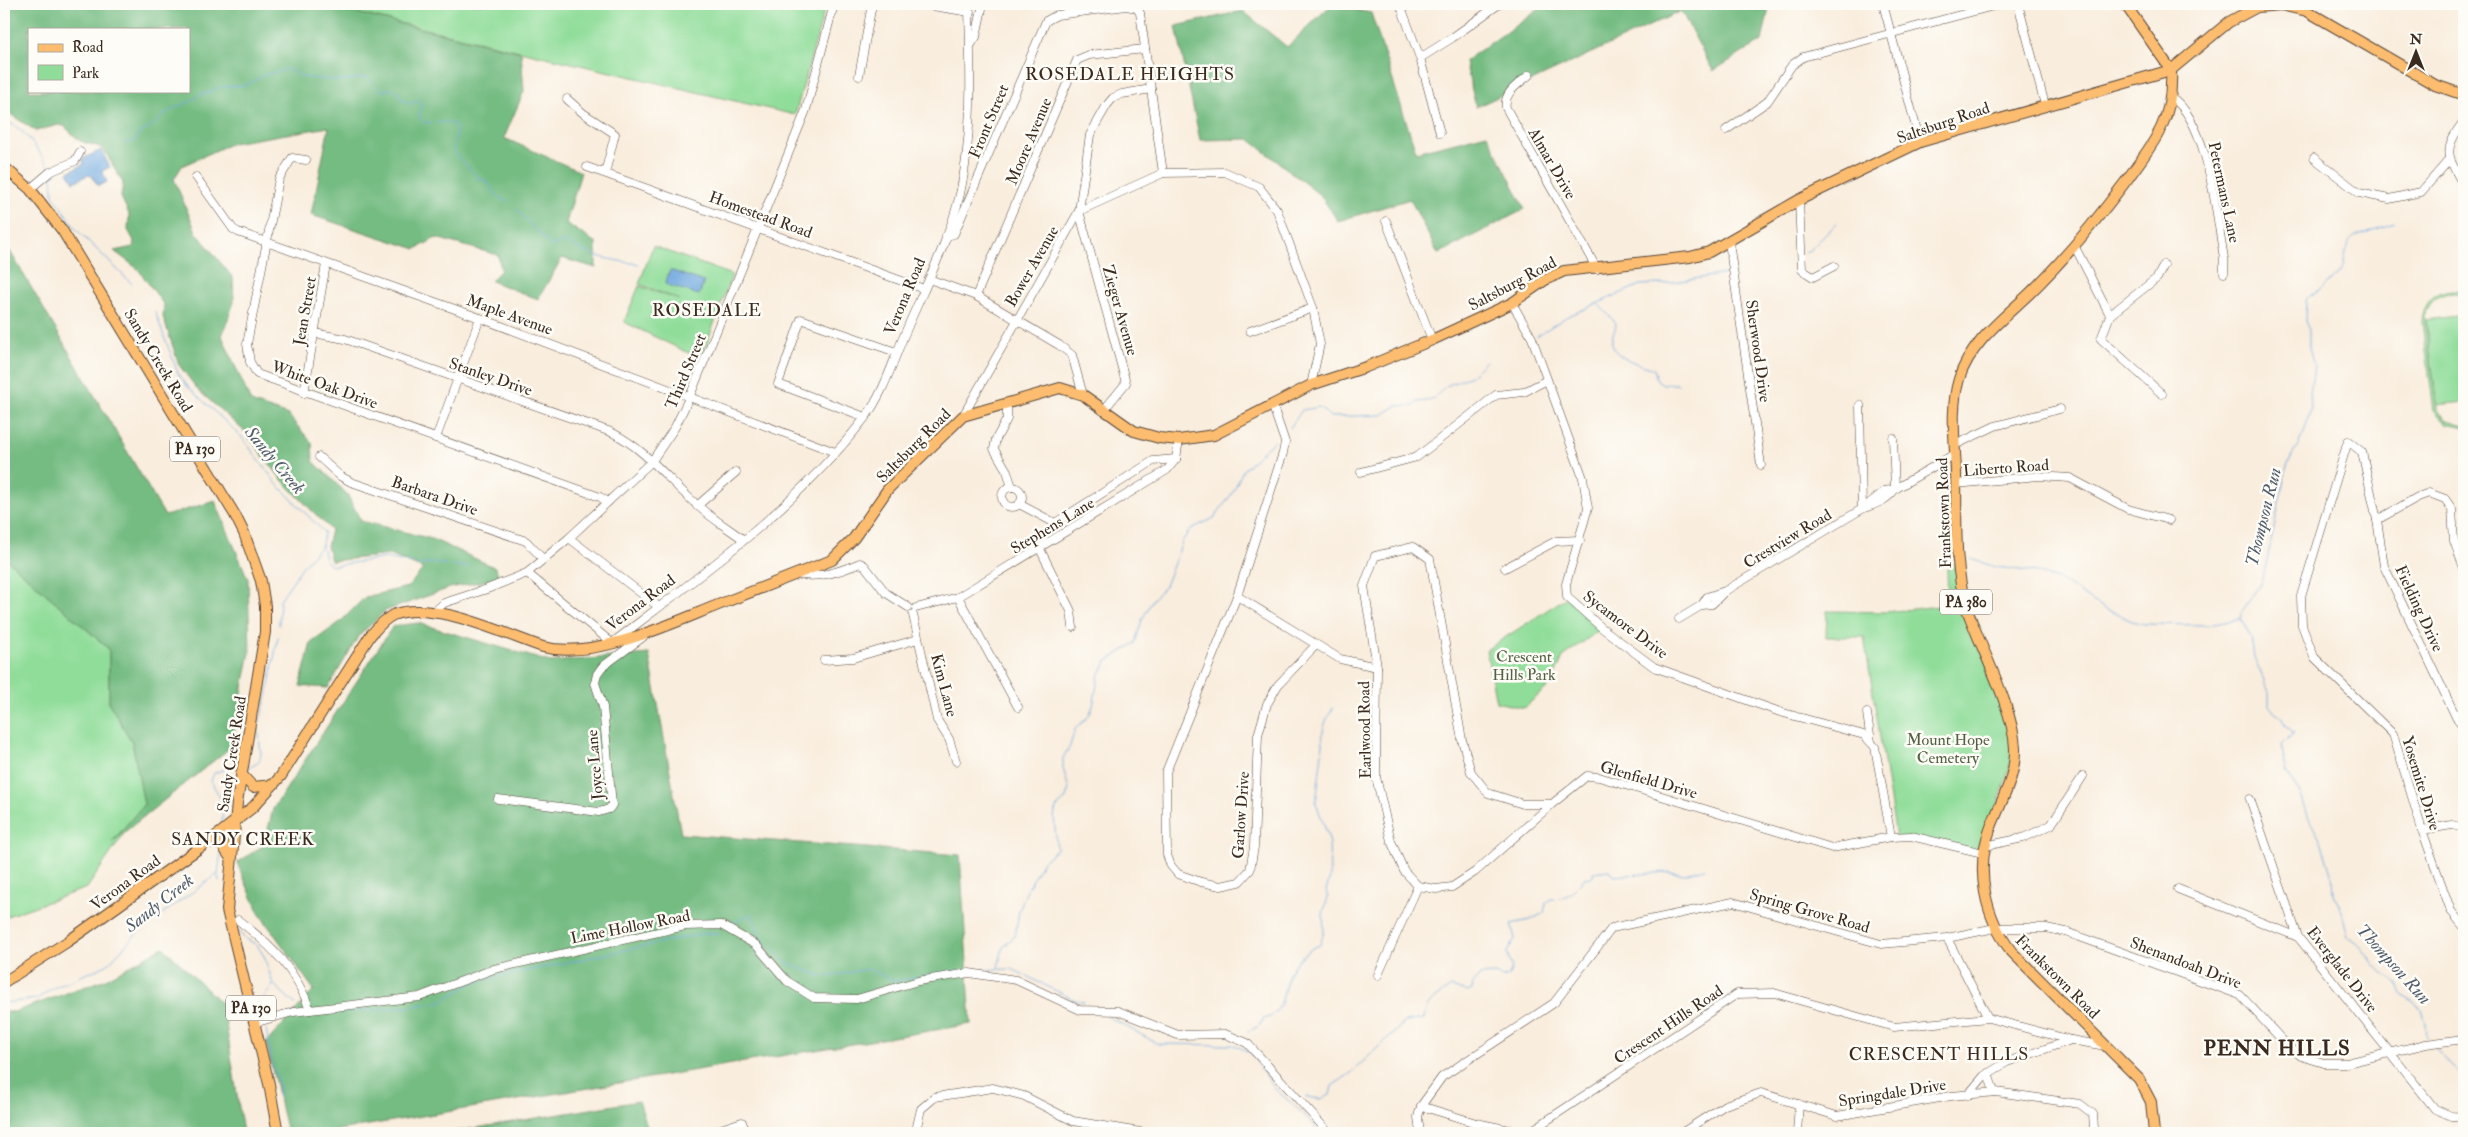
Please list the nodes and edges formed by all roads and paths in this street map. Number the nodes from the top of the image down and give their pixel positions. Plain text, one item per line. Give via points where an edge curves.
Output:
1 (834, 4) edge
2 (872, 4) edge
3 (920, 4) edge
4 (983, 4) edge
5 (1400, 4) edge
6 (1499, 4) edge
7 (1883, 4) edge
8 (2000, 4) edge
9 (2018, 4) edge
10 (2125, 4) edge
11 (2266, 4) edge
12 (1140, 6) edge
13 (969, 8) edge
14 (1891, 32) junction
15 (970, 46) junction
16 (1145, 49) junction
17 (1420, 58) junction
18 (2171, 70) junction
19 (859, 76) dead end
20 (1530, 76) dead end
21 (1150, 89) junction
22 (2464, 95) edge
23 (2171, 97) junction
24 (567, 99) dead end
25 (2045, 105) junction
26 (2464, 121) edge
27 (1726, 130) dead end
28 (1440, 133) dead end
29 (1920, 142) junction
30 (80, 152) dead end
31 (2314, 158) dead end
32 (306, 160) dead end
33 (2450, 160) junction
34 (4, 167) edge
35 (587, 167) dead end
36 (605, 173) junction
37 (1163, 173) junction
38 (196, 177) dead end
39 (2464, 186) edge
40 (30, 189) junction
41 (1799, 200) junction
42 (1079, 211) junction
43 (1386, 221) dead end
44 (758, 228) junction
45 (946, 236) junction
46 (1729, 242) junction
47 (266, 243) junction
48 (2075, 247) junction
49 (326, 264) junction
50 (1834, 266) dead end
51 (2164, 266) dead end
52 (1597, 269) junction
53 (2224, 273) dead end
54 (928, 279) junction
55 (924, 289) junction
56 (976, 296) junction
57 (1512, 303) junction
58 (1313, 308) junction
59 (2110, 316) junction
60 (480, 318) junction
61 (1017, 319) junction
62 (1250, 331) dead end
63 (314, 333) junction
64 (1432, 340) junction
65 (896, 352) junction
66 (458, 379) junction
67 (1547, 380) junction
68 (1311, 386) junction
69 (304, 392) junction
70 (2162, 394) dead end
71 (1083, 395) junction
72 (690, 396) junction
73 (1007, 403) junction
74 (1860, 405) dead end
75 (1273, 407) junction
76 (2060, 409) dead end
77 (1103, 411) junction
78 (963, 416) junction
79 (866, 417) junction
80 (436, 438) junction
81 (1893, 438) dead end
82 (1179, 440) junction
83 (2348, 441) joint
84 (1955, 450) junction
85 (835, 452) junction
86 (319, 457) dead end
87 (1176, 459) junction
88 (652, 461) junction
89 (1761, 465) dead end
90 (736, 472) dead end
91 (1361, 472) dead end
92 (1956, 484) junction
93 (1012, 487) junction
94 (1895, 489) junction
95 (608, 502) junction
96 (1019, 504) junction
97 (697, 506) junction
98 (1862, 509) junction
99 (2169, 520) dead end
100 (2377, 520) junction
101 (569, 538) junction
102 (744, 540) junction
103 (1580, 540) junction
104 (1040, 549) junction
105 (543, 559) junction
106 (1505, 568) dead end
107 (2464, 568) edge
108 (527, 573) junction
109 (796, 574) junction
110 (1237, 596) junction
111 (958, 597) junction
112 (659, 607) junction
113 (912, 610) junction
114 (433, 613) junction
115 (1679, 619) dead end
116 (1073, 627) dead end
117 (649, 633) junction
118 (918, 639) junction
119 (612, 643) junction
120 (1315, 646) junction
121 (824, 660) dead end
122 (1377, 666) junction
123 (1018, 707) dead end
124 (1867, 713) dead end
125 (2464, 727) edge
126 (1871, 742) junction
127 (956, 760) dead end
128 (241, 774) junction
129 (2083, 776) dead end
130 (274, 785) junction
131 (498, 798) dead end
132 (2250, 799) dead end
133 (1552, 804) junction
134 (234, 823) junction
135 (2464, 828) edge
136 (2422, 830) junction
137 (1891, 837) junction
138 (219, 839) junction
139 (1984, 850) junction
140 (230, 857) junction
141 (1418, 886) junction
142 (2178, 889) dead end
143 (238, 920) dead end
144 (2464, 926) edge
145 (1995, 928) junction
146 (2298, 937) junction
147 (1947, 938) junction
148 (1378, 975) dead end
149 (4, 982) edge
150 (310, 1010) junction
151 (1988, 1018) junction
152 (254, 1023) junction
153 (2464, 1039) edge
154 (2071, 1040) junction
155 (2108, 1047) junction
156 (2392, 1053) junction
157 (1988, 1073) junction
158 (1994, 1092) junction
159 (1968, 1095) junction
160 (1799, 1104) junction
161 (1420, 1106) junction
162 (2464, 1117) edge
163 (1476, 1123) junction
164 (1683, 1132) dead end
165 (278, 1133) edge
166 (710, 1133) edge
167 (746, 1133) edge
168 (919, 1133) edge
169 (1146, 1133) edge
170 (1329, 1133) edge
171 (1420, 1133) edge
172 (1478, 1133) edge
173 (1527, 1133) edge
174 (1797, 1133) edge
175 (2092, 1133) edge
176 (2154, 1133) edge

1 - 44 street, Third Street via 806,110
2 - 19 street
3 - 13 street
4 - 15 street via 976,36
5 - 17 street
6 - 17 street
7 - 14 street
8 - 14 street
9 - 25 street
10 - 18 main road
11 - 18 main road, Saltsburg Road via 2229,22
11 - 22 main road, Saltsburg Road via 2307,12 2435,85
12 - 16 street
12 - 45 street, Front Street via 1058,15 1046,21 954,234
13 - 15 street, Verona Road
14 - 27 street via 1803,57 1792,65 1767,102
14 - 29 street
15 - 45 street, Verona Road via 971,93 964,172
16 - 21 street
16 - 56 street, Moore Avenue via 1076,60
17 - 28 street
18 - 23 main road, Frankstown Road / PA 380
18 - 25 main road, Saltsburg Road
20 - 52 street, Almar Drive via 1511,91 1506,108
21 - 37 street
21 - 42 street via 1122,94 1107,105 1090,135
23 - 48 main road, Frankstown Road / PA 380 via 2162,127 2152,144
23 - 53 street, Petermans Lane via 2186,109 2204,150
24 - 36 street via 615,134
25 - 29 main road, Saltsburg Road
26 - 33 street via 2450,139
29 - 41 main road, Saltsburg Road
30 - 40 street via 75,161 50,172
31 - 33 street via 2359,193 2389,200 2421,192
32 - 47 street, White Oak Drive via 292,158 279,180
33 - 39 street
34 - 40 main road, Sandy Creek Road / PA 130
35 - 36 street, Homestead Road
36 - 44 street, Homestead Road
37 - 42 street
37 - 58 street via 1225,172 1259,187 1277,210
38 - 47 street, Maple Avenue via 232,229
40 - 128 main road, Sandy Creek Road / PA 130 via 62,230 230,507 256,564 265,606 264,646
41 - 46 main road, Saltsburg Road
41 - 50 street via 1802,270 1813,277
42 - 61 street, Bower Avenue
42 - 77 street, Zieger Avenue via 1126,383
43 - 64 street
44 - 55 street, Homestead Road
44 - 72 street, Third Street
45 - 54 street, Verona Road
46 - 52 main road, Saltsburg Road via 1690,257
46 - 89 street, Sherwood Drive
47 - 49 street, Maple Avenue
47 - 69 street, White Oak Drive via 247,344 248,354 258,374
48 - 59 street
48 - 84 main road, Frankstown Road / PA 380 via 1984,336 1967,360 1955,399
49 - 60 street, Maple Avenue
49 - 63 street, Jean Street
51 - 59 street via 2157,278
52 - 57 main road, Saltsburg Road via 1556,274
54 - 55 street, Verona Road
54 - 56 street
55 - 65 street, Verona Road
56 - 61 street
57 - 64 main road, Saltsburg Road
57 - 67 street, Sycamore Drive via 1532,338
58 - 62 street
58 - 68 street via 1320,344
59 - 70 street via 2101,339
60 - 66 street
60 - 72 street, Maple Avenue
61 - 71 street via 1072,355
61 - 78 street, Bower Avenue
63 - 66 street, Stanley Drive via 345,339
63 - 69 street, Jean Street
64 - 68 main road, Saltsburg Road
65 - 79 street, Verona Road
65 - 79 street via 800,319 778,384
66 - 80 street
66 - 88 street, Stanley Drive via 611,432 628,440
67 - 91 street via 1524,392 1496,395 1417,457
67 - 103 street, Sycamore Drive via 1583,478 1588,508
68 - 75 main road, Saltsburg Road
69 - 80 street, White Oak Drive
71 - 73 main road, Saltsburg Road via 1060,388
71 - 77 main road, Saltsburg Road
72 - 85 street, Maple Avenue
72 - 88 street, Third Street via 675,428
73 - 78 main road, Saltsburg Road
73 - 93 street via 1007,419 994,449 1008,472
74 - 98 street
75 - 82 main road, Saltsburg Road via 1214,436
75 - 110 street via 1285,448
76 - 84 street, Crestview Road via 1995,426
77 - 82 main road, Saltsburg Road via 1134,431
78 - 109 main road, Saltsburg Road via 888,488 854,538 832,560
79 - 85 street, Verona Road
80 - 95 street, White Oak Drive
81 - 94 street
82 - 87 street
83 - 100 street, Fielding Drive via 2362,452
83 - 136 street, Yosemite Drive via 2301,596 2302,625 2314,657 2393,734
84 - 92 main road, Frankstown Road / PA 380
84 - 94 street, Crestview Road
85 - 102 street, Verona Road via 792,498
86 - 105 street, Barbara Drive via 351,482 526,541
87 - 96 street via 1153,461 1054,523
87 - 104 street, Stephens Lane via 1167,470
88 - 95 street, Third Street
88 - 97 street, Stanley Drive
90 - 97 street
92 - 99 street, Liberto Road via 2038,476 2070,478 2128,509
92 - 139 main road, Frankstown Road / PA 380 via 1958,557 1966,606 2006,711 2014,742 2013,773
93 - 96 street via 1021,492
93 - 96 street via 1004,492 1002,500 1011,507
94 - 98 street, Crestview Road via 1878,495
95 - 101 street, Third Street
97 - 102 street, Stanley Drive
98 - 115 street, Crestview Road via 1725,591 1718,601 1702,605
100 - 107 street via 2418,496 2429,493 2445,499 2452,510 2454,541
100 - 125 street, Fielding Drive via 2384,566 2456,717
101 - 105 street, Third Street
101 - 112 street
102 - 112 street, Verona Road
103 - 106 street via 1556,541
103 - 126 street, Sycamore Drive via 1566,584 1567,597 1654,666 1780,712 1864,735
104 - 111 street, Stephens Lane
104 - 116 street via 1071,611
105 - 108 street, Third Street
108 - 114 street, Third Street via 444,603
108 - 119 street
109 - 113 street via 818,576 864,564 886,593
109 - 117 main road, Saltsburg Road
110 - 120 street, Earlwood Road
110 - 120 street, Garlow Drive via 1166,772 1167,855 1178,874 1225,887 1239,882 1250,870 1254,847 1258,736 1262,720 1278,685
111 - 113 street, Stephens Lane
111 - 123 street
112 - 119 street, Verona Road
113 - 118 street, Kim Lane
114 - 119 main road, Verona Road via 551,649 568,650
114 - 130 main road, Verona Road via 402,613 387,618 376,629
117 - 119 main road, Saltsburg Road
117 - 131 street, Joyce Lane via 602,666 597,674 595,683 603,707 612,804 609,809 599,812
118 - 121 street via 853,658
118 - 127 street, Kim Lane via 937,720 949,739
120 - 122 street, Earlwood Road via 1340,659
122 - 133 street via 1364,586 1375,556 1413,547 1430,559 1462,740 1471,772 1488,793 1523,804
122 - 141 street, Earlwood Road via 1376,777 1392,841 1404,871
124 - 126 street
126 - 137 street via 1875,747
128 - 130 main road via 253,787
128 - 134 main road, Sandy Creek Road / PA 130
129 - 139 street via 2051,825
130 - 134 main road, Verona Road
132 - 146 street, Everglade Drive
133 - 137 street, Glenfield Drive via 1587,776 1599,777 1832,848
133 - 141 street via 1475,872 1452,887
134 - 138 main road, Verona Road
134 - 140 main road, PA 130
135 - 136 street via 2452,825
136 - 144 street, Yosemite Drive via 2451,912
137 - 139 street, Glenfield Drive via 1911,836
138 - 140 main road
138 - 149 main road, Verona Road
139 - 145 main road, Frankstown Road / PA 380 via 1985,889
140 - 152 main road, PA 130 via 228,917
141 - 148 street
142 - 146 street
143 - 150 street via 279,957 294,976
145 - 147 street, Spring Grove Road
145 - 155 main road, Frankstown Road / PA 380 via 2012,952
145 - 156 street, Shenandoah Drive via 2046,928 2066,932 2240,995 2301,1056 2324,1062 2347,1062
146 - 156 street, Everglade Drive
147 - 151 street
147 - 161 street, Spring Grove Road via 1881,944 1733,902 1612,928 1554,1003 1442,1078
150 - 152 street, Lime Hollow Road
150 - 170 street, Lime Hollow Road via 419,997 494,969 686,926 721,925 756,945 787,981 814,998 857,999 918,982 969,973 1016,980 1080,1010 1118,1011 1178,1035 1225,1034 1247,1043
151 - 154 street, Crescent Hills Road
151 - 173 street, Crescent Hills Road via 1894,1027 1774,993 1737,994
152 - 165 main road, PA 130
153 - 156 street, Shenandoah Drive
154 - 155 street, Crescent Hills Road
154 - 157 street via 2007,1062
155 - 176 main road, Frankstown Road / PA 380 via 2145,1088 2153,1111
156 - 162 street, Everglade Drive via 2435,1109
157 - 158 street
157 - 159 street
158 - 159 street, Springdale Drive
158 - 175 street, Springdale Drive via 2080,1104 2093,1114
159 - 160 street, Springdale Drive via 1837,1116
160 - 164 street, Springdale Drive via 1762,1093 1725,1105
160 - 174 street
161 - 163 street, Crescent Hills Road
161 - 171 street
163 - 172 street
163 - 173 street, Crescent Hills Road
166 - 167 street via 742,1122
168 - 169 street via 920,1109 935,1096 993,1088 1024,1096 1073,1121

